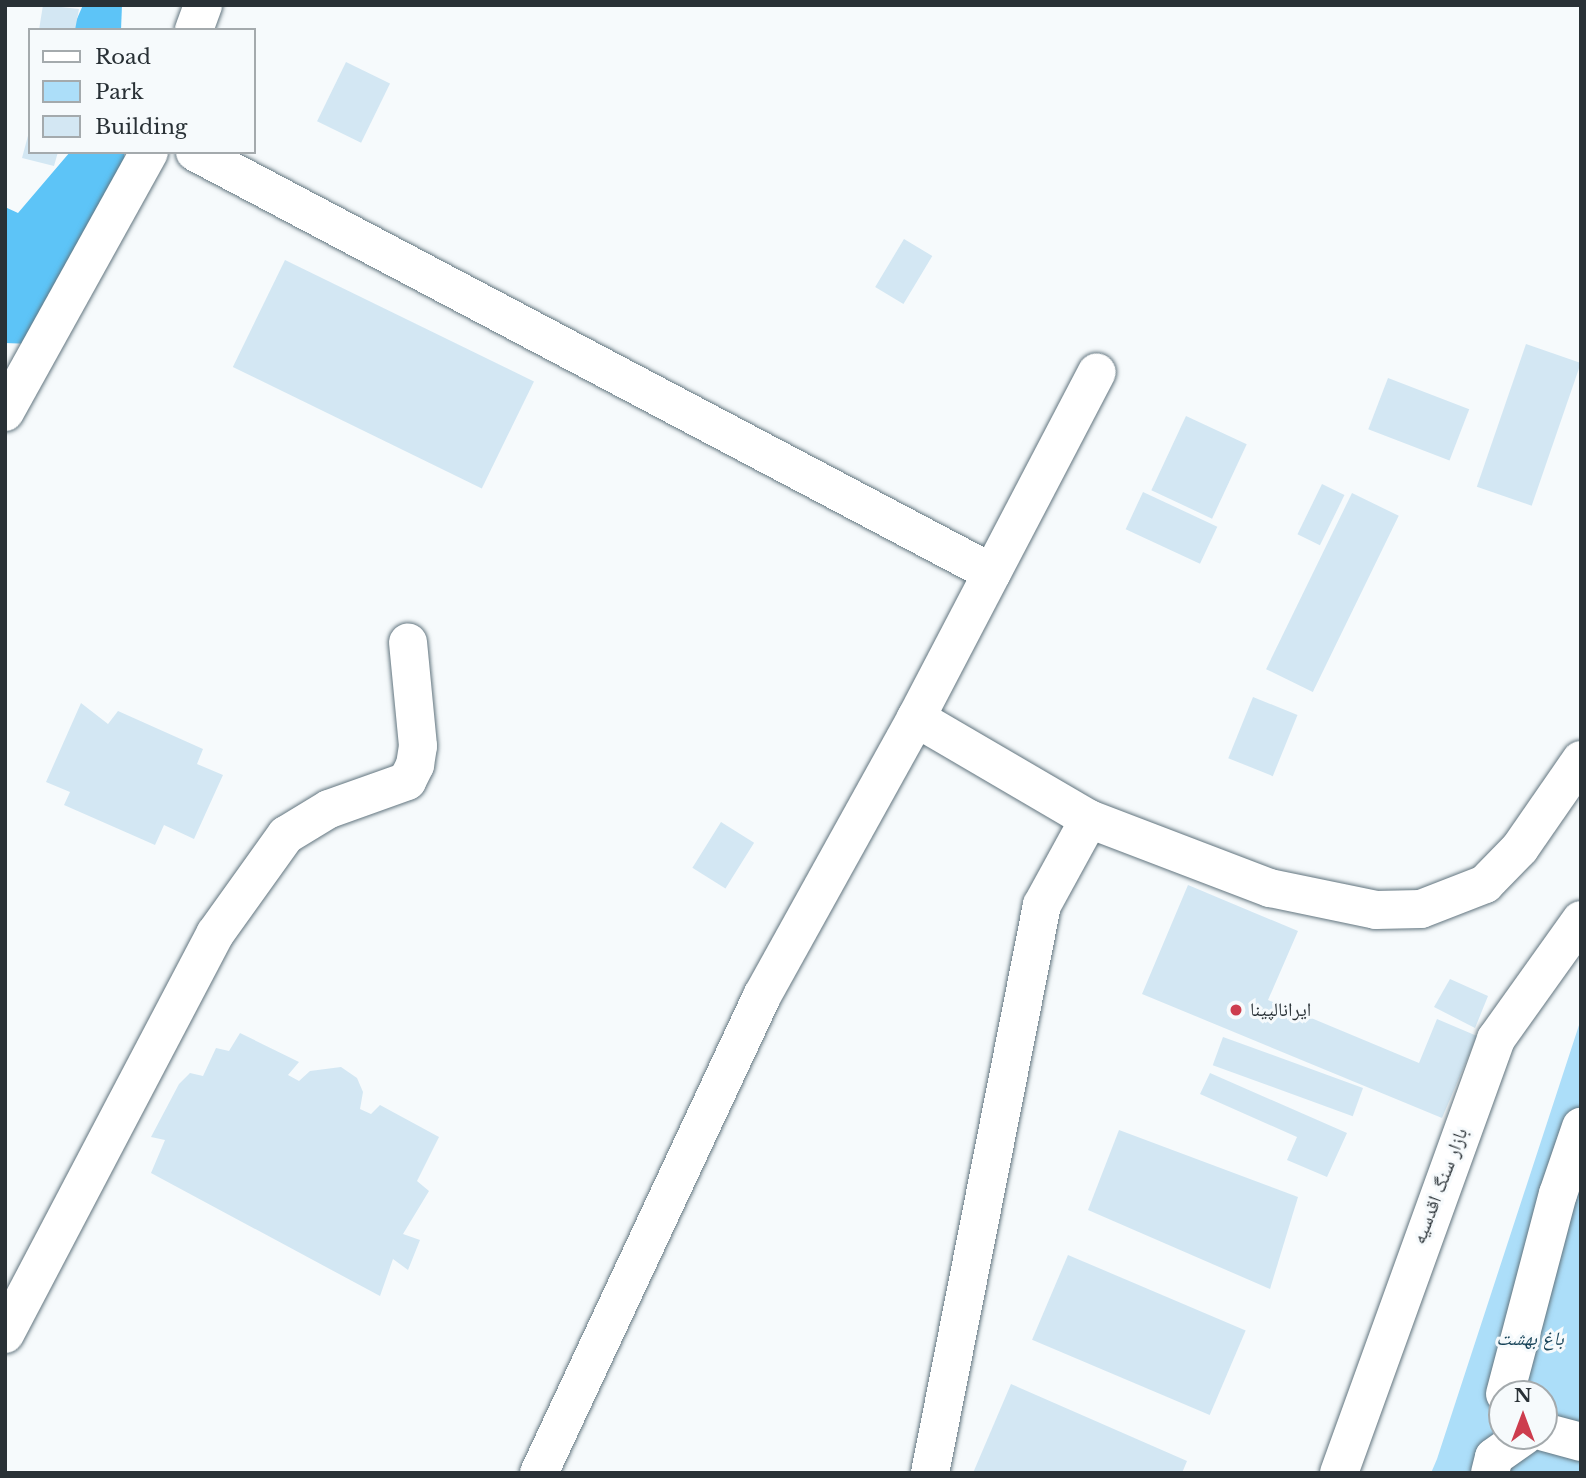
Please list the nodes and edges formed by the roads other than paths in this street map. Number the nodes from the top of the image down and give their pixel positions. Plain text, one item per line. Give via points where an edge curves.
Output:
1 (203, 5) edge
2 (195, 28) edge
3 (148, 154) edge
4 (199, 154) edge
5 (1097, 372) dead end
6 (5, 412) edge
7 (992, 573) junction
8 (408, 642) dead end
9 (916, 718) junction
10 (1581, 760) edge
11 (1089, 819) junction
12 (1581, 920) edge
13 (1581, 1127) edge
14 (5, 1334) edge
15 (1509, 1380) edge
16 (1558, 1436) edge
17 (1581, 1442) edge
18 (540, 1473) edge
19 (930, 1473) edge
20 (1339, 1473) edge

1 - 2 street
3 - 6 street
4 - 7 street
5 - 7 street
7 - 9 street
8 - 14 street via 418,746 407,780 329,808 286,835 262,868 215,934
9 - 11 street
9 - 18 street via 762,996
10 - 11 street via 1520,848 1485,884 1421,909 1376,910 1270,888
11 - 19 street via 1042,905
12 - 20 street, بازار سنگ اقدسیه via 1496,1039
13 - 15 street via 1558,1194
16 - 17 street

